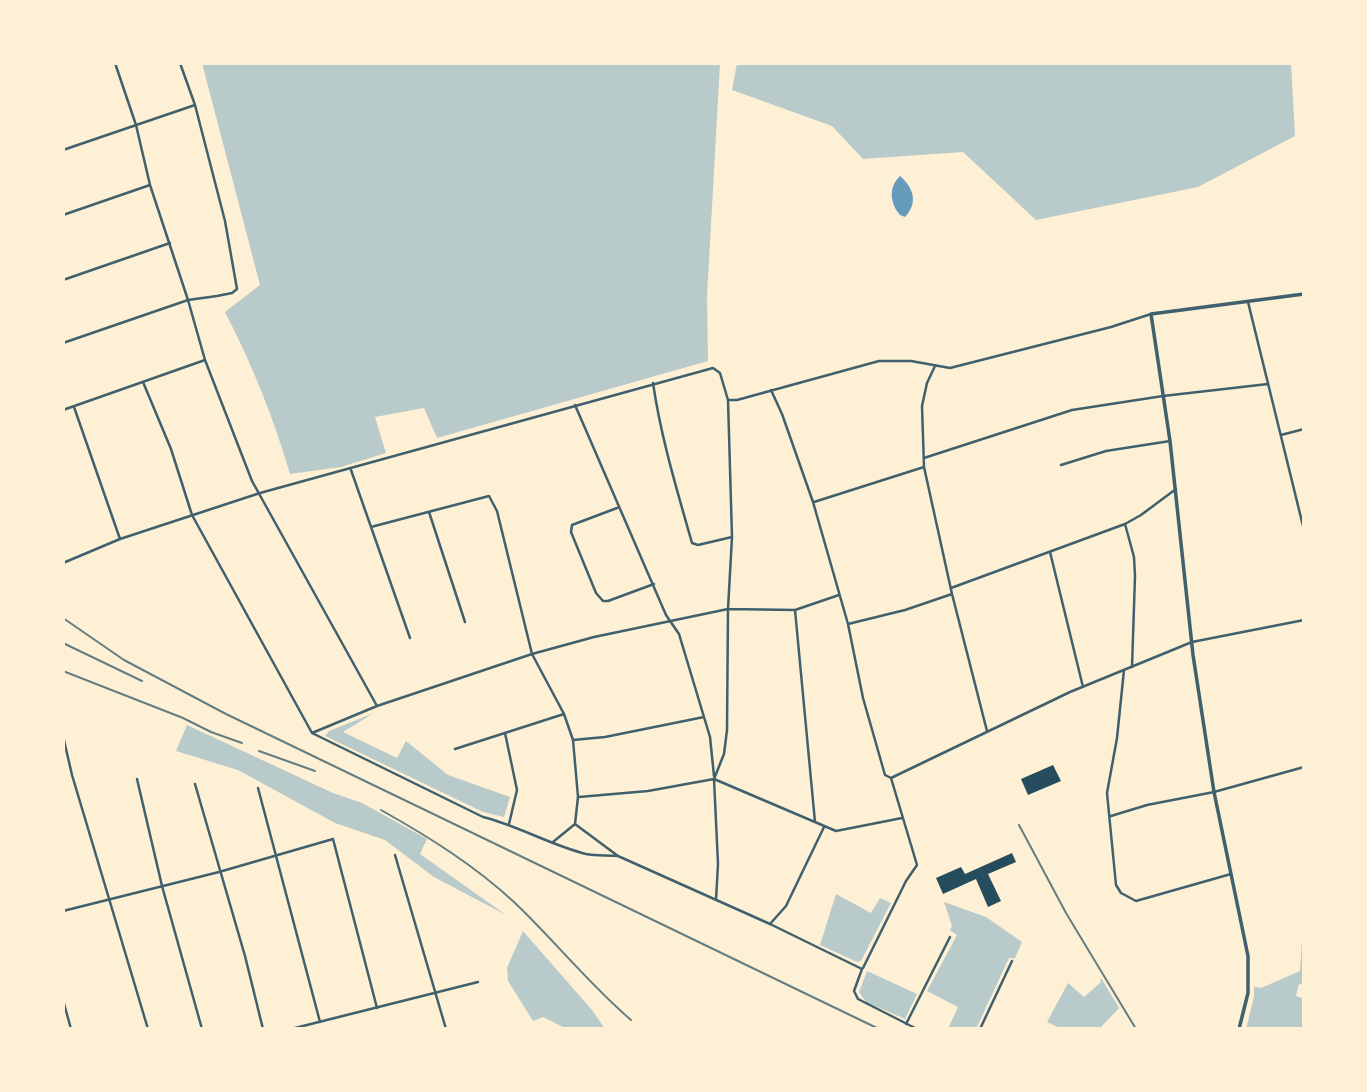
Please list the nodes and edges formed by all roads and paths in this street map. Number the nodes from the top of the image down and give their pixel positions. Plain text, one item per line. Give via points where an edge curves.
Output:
1 (115, 63) edge
2 (180, 63) edge
3 (195, 105) junction
4 (136, 125) junction
5 (63, 149) edge
6 (150, 185) junction
7 (63, 215) edge
8 (170, 243) junction
9 (63, 280) edge
10 (1304, 294) edge
11 (188, 300) junction
12 (1247, 301) junction
13 (1151, 314) junction
14 (63, 343) edge
15 (205, 360) junction
16 (935, 366) junction
17 (143, 382) junction
18 (653, 383) junction
19 (1268, 384) junction
20 (771, 390) junction
21 (1163, 396) junction
22 (728, 400) junction
23 (575, 405) junction
24 (74, 406) junction
25 (63, 410) edge
26 (1304, 429) edge
27 (1281, 435) junction
28 (1170, 441) junction
29 (923, 458) junction
30 (1061, 465) dead end
31 (924, 467) junction
32 (350, 469) junction
33 (1176, 489) junction
34 (260, 493) junction
35 (813, 502) junction
36 (618, 508) junction
37 (428, 511) junction
38 (192, 515) junction
39 (1303, 521) edge
40 (1125, 524) junction
41 (371, 527) junction
42 (1304, 530) edge
43 (732, 537) junction
44 (120, 539) junction
45 (1050, 552) junction
46 (63, 563) edge
47 (654, 584) junction
48 (951, 588) junction
49 (952, 594) junction
50 (839, 595) junction
51 (728, 609) junction
52 (795, 610) junction
53 (1304, 620) edge
54 (465, 622) dead end
55 (672, 622) junction
56 (848, 624) junction
57 (410, 638) dead end
58 (1192, 642) junction
59 (532, 654) junction
60 (1132, 667) junction
61 (1124, 670) junction
62 (1083, 687) junction
63 (377, 705) junction
64 (564, 714) junction
65 (704, 717) junction
66 (987, 731) junction
67 (312, 733) junction
68 (505, 733) junction
69 (63, 736) edge
70 (573, 740) junction
71 (454, 749) dead end
72 (1304, 766) edge
73 (891, 778) junction
74 (136, 779) dead end
75 (714, 779) junction
76 (195, 784) dead end
77 (258, 788) dead end
78 (1214, 792) junction
79 (578, 797) junction
80 (1110, 817) junction
81 (903, 818) junction
82 (815, 822) junction
83 (509, 824) junction
84 (575, 824) junction
85 (824, 827) junction
86 (552, 843) junction
87 (274, 855) junction
88 (395, 855) dead end
89 (618, 856) junction
90 (219, 872) junction
91 (1231, 874) junction
92 (162, 886) junction
93 (108, 900) junction
94 (716, 900) junction
95 (63, 911) edge
96 (770, 924) junction
97 (950, 937) dead end
98 (1012, 961) dead end
99 (862, 970) junction
100 (478, 982) dead end
101 (435, 993) junction
102 (63, 1000) edge
103 (377, 1008) junction
104 (320, 1022) junction
105 (906, 1024) junction
106 (71, 1029) edge
107 (148, 1029) edge
108 (202, 1029) edge
109 (262, 1029) edge
110 (291, 1029) edge
111 (446, 1029) edge
112 (917, 1029) edge
113 (980, 1029) edge
114 (1239, 1029) edge

1 - 4 street
2 - 3 street
3 - 4 street
3 - 11 street via 238,284 232,293
4 - 5 street
4 - 6 street
6 - 7 street
6 - 8 street
8 - 9 street
8 - 11 street
10 - 12 street
11 - 14 street
11 - 15 street
12 - 13 street
12 - 19 street
13 - 16 street via 967,364
13 - 21 street
15 - 17 street
15 - 34 street
16 - 20 street via 878,361
16 - 29 street via 922,406
17 - 24 street
17 - 38 street
18 - 22 street via 713,368 720,373
18 - 23 street
18 - 43 street via 692,543
19 - 21 street
19 - 27 street
20 - 22 street
20 - 35 street
21 - 28 street
21 - 29 street via 1072,410
22 - 43 street
23 - 32 street
23 - 36 street
24 - 25 street
24 - 44 street
26 - 27 street
27 - 39 street
28 - 30 street via 1106,451
28 - 33 street
29 - 31 street
31 - 35 street
31 - 48 street
32 - 34 street
32 - 41 street
33 - 40 street
33 - 58 street
34 - 38 street
34 - 63 street
35 - 50 street
36 - 47 street
36 - 47 street via 572,525 597,593 608,601
37 - 41 street
37 - 54 street
37 - 59 street via 489,496 497,511
38 - 44 street
38 - 67 street
39 - 42 street
40 - 45 street
40 - 60 street via 1135,576
41 - 57 street
43 - 51 street
44 - 46 street
45 - 48 street
45 - 62 street
47 - 55 street
48 - 49 street
49 - 56 street
49 - 66 street
50 - 52 street
50 - 56 street
51 - 52 street
51 - 55 street
51 - 75 street via 726,730 724,754
52 - 82 street
53 - 58 street
55 - 59 street
55 - 65 street
56 - 73 street via 863,698 885,775
58 - 60 street
58 - 78 street
59 - 63 street
59 - 64 street
60 - 61 street
61 - 62 street
61 - 80 street via 1107,793
62 - 66 street
63 - 67 street
64 - 68 street
64 - 70 street
65 - 70 street
65 - 75 street
66 - 73 street
67 - 83 street via 483,817
68 - 71 street
68 - 83 street via 517,790
69 - 93 street
70 - 79 street
72 - 78 street
73 - 81 street
74 - 92 street
75 - 79 street
75 - 82 street
75 - 94 street
76 - 90 street
77 - 87 street
78 - 80 street
78 - 91 street
79 - 84 street
80 - 91 street via 1116,885 1127,898 1136,901
81 - 85 street via 836,831
81 - 99 street via 917,865
82 - 85 street
83 - 86 street
84 - 86 street
84 - 89 street
85 - 96 street via 786,906
86 - 89 street via 588,854
87 - 90 street
87 - 103 street via 333,839
87 - 104 street
88 - 101 street
89 - 94 street
90 - 92 street
90 - 109 street
91 - 114 street via 1249,974
92 - 93 street
92 - 108 street
93 - 95 street
93 - 107 street
94 - 96 street
96 - 99 street
97 - 105 street
98 - 113 street
99 - 105 street via 855,991 858,999
100 - 101 street
101 - 103 street
101 - 111 street
102 - 106 street
103 - 104 street
104 - 110 street
105 - 112 street

